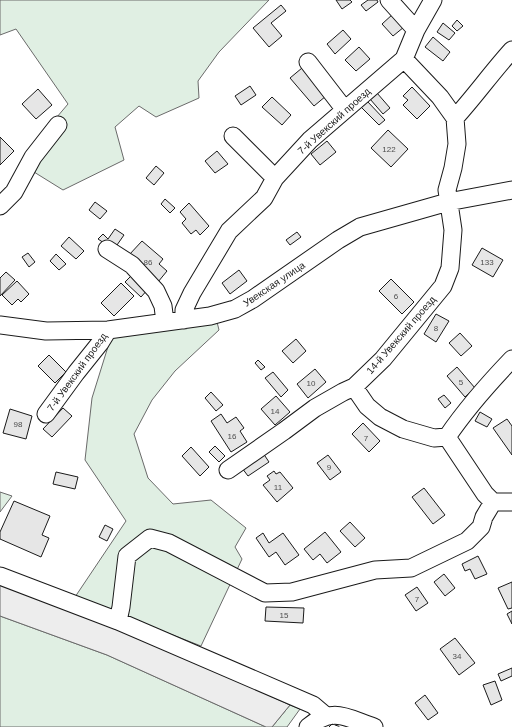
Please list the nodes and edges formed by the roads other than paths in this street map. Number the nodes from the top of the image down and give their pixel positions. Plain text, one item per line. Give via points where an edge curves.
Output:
1 (389, 0) edge
2 (433, 0) edge
3 (416, 30) junction
4 (512, 50) edge
5 (404, 59) junction
6 (308, 62) dead end
7 (345, 110) junction
8 (455, 118) junction
9 (58, 125) dead end
10 (233, 136) dead end
11 (275, 178) junction
12 (512, 190) edge
13 (448, 202) junction
14 (0, 206) edge
15 (107, 249) dead end
16 (184, 320) junction
17 (165, 322) junction
18 (0, 325) edge
19 (108, 330) junction
20 (512, 358) edge
21 (354, 387) junction
22 (46, 414) dead end
23 (447, 437) junction
24 (228, 470) dead end
25 (493, 502) junction
26 (512, 502) edge
27 (0, 576) edge
28 (118, 621) junction
29 (326, 716) junction
30 (308, 727) edge
31 (374, 727) edge

1 - 3 street
2 - 3 street, 7-й Увекский проезд
3 - 5 street, 7-й Увекский проезд
4 - 8 street
5 - 7 street, 7-й Увекский проезд
5 - 8 street via 440,97
6 - 7 street
7 - 11 street, 7-й Увекский проезд via 310,140
8 - 13 street, 14-й Увекский проезд via 457,144 447,190
9 - 14 street via 33,157 14,192
10 - 11 street
11 - 16 street, 7-й Увекский проезд via 264,198 229,231 192,293 184,310
12 - 13 street, Увекская улица
13 - 16 street, Увекская улица via 360,227 253,300 235,309
13 - 21 street, 14-й Увекский проезд via 453,230 450,268 443,286 383,359
15 - 17 street via 132,265 156,291 163,306
16 - 17 street, Увекская улица
17 - 19 street, Увекская улица
18 - 19 street, Увекская улица via 46,331
19 - 22 street, 7-й Увекский проезд
20 - 23 street via 458,420
21 - 23 street via 367,406 380,417 403,429 434,438
21 - 24 street, 14-й Увекский проезд via 315,408
23 - 25 street
25 - 26 street
25 - 28 street via 481,527 467,541 411,568 375,570 292,592 265,593 169,543 150,538 127,556
27 - 28 street
28 - 29 street via 313,705
29 - 30 street
29 - 31 street via 335,715

